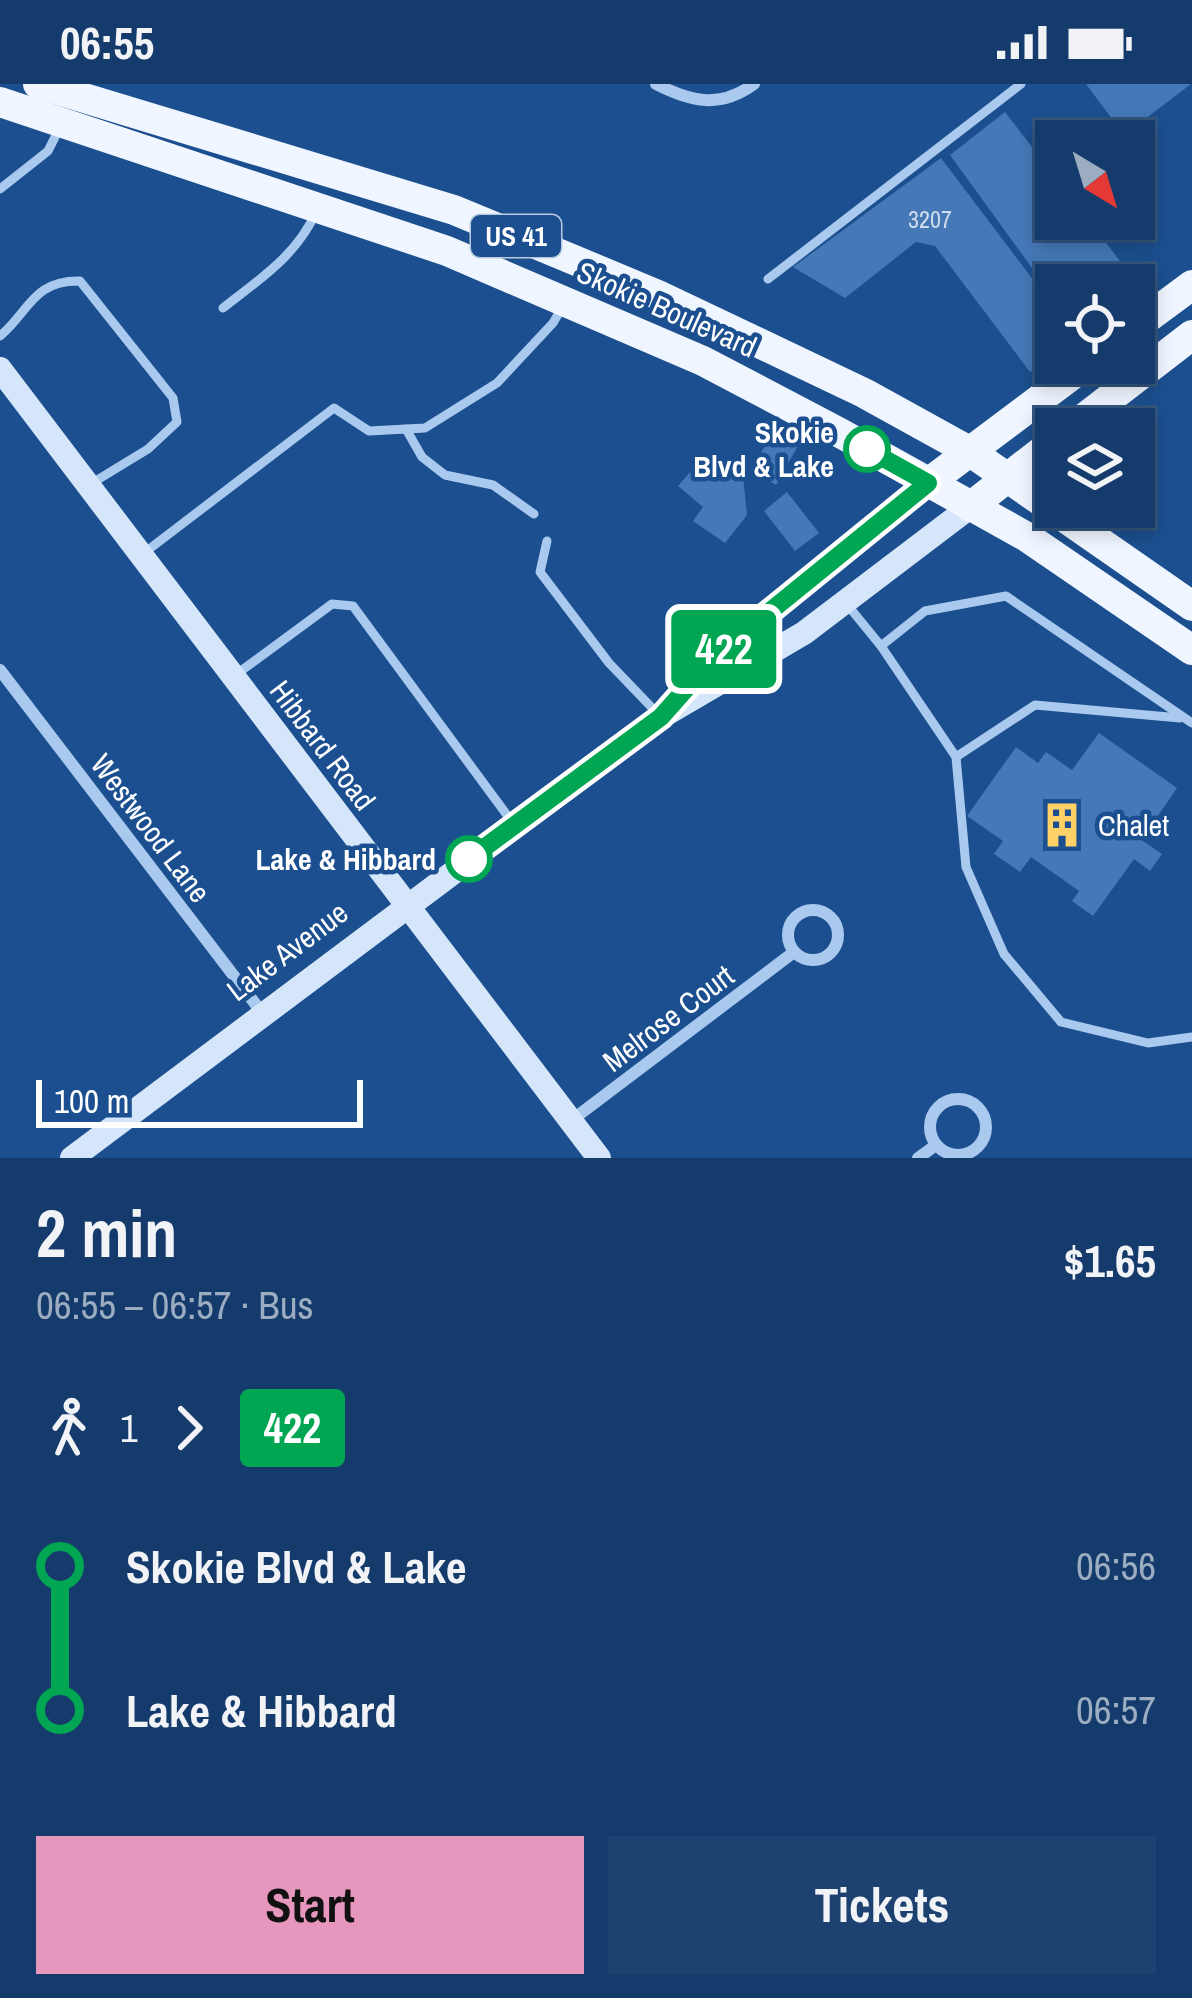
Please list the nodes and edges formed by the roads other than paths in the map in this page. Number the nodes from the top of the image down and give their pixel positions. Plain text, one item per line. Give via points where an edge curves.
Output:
1 (38, 84) edge
2 (656, 84) edge
3 (754, 84) edge
4 (1021, 84) edge
5 (0, 102) edge
6 (62, 122) junction
7 (0, 189) edge
8 (318, 207) junction
9 (768, 279) dead end
10 (1192, 285) edge
11 (566, 302) junction
12 (223, 308) dead end
13 (1155, 312) edge
14 (1192, 335) edge
15 (0, 336) edge
16 (0, 368) edge
17 (1060, 384) edge
18 (1097, 408) edge
19 (406, 429) junction
20 (970, 451) junction
21 (1035, 456) edge
22 (1007, 478) junction
23 (928, 483) junction
24 (88, 485) junction
25 (970, 507) junction
26 (534, 514) dead end
27 (547, 541) dead end
28 (142, 555) junction
29 (845, 602) junction
30 (1192, 606) edge
31 (880, 646) junction
32 (1192, 650) edge
33 (0, 670) edge
34 (233, 676) junction
35 (661, 717) junction
36 (1190, 718) edge
37 (956, 757) junction
38 (514, 826) junction
39 (407, 905) junction
40 (794, 952) junction
41 (263, 1014) junction
42 (1192, 1037) edge
43 (571, 1121) junction
44 (936, 1145) junction
45 (72, 1158) edge
46 (598, 1158) edge
47 (918, 1158) edge

1 - 20 main road, Skokie Boulevard / US 41 via 454,210 677,303
2 - 3 street via 710,103
4 - 9 lane
5 - 6 main road, Skokie Boulevard / US 41
6 - 7 lane via 48,151
6 - 8 main road, Skokie Boulevard / US 41
8 - 11 main road, Skokie Boulevard / US 41
8 - 12 lane via 286,258
10 - 13 main road
11 - 19 lane via 496,383 425,428
11 - 23 main road, Skokie Boulevard / US 41 via 703,361
14 - 18 main road
15 - 24 lane via 41,292 80,281 173,398 177,422
16 - 24 main road, Hibbard Road
17 - 20 main road, Lake Avenue
19 - 26 lane via 422,457 446,475 493,485
19 - 28 lane via 369,431 334,408
20 - 22 main road, Skokie Boulevard / US 41
20 - 23 main road, Lake Avenue
21 - 22 main road, Lake Avenue
22 - 25 main road, Lake Avenue
22 - 30 main road, Skokie Boulevard / US 41
23 - 25 main road, Skokie Boulevard / US 41
23 - 35 main road, Lake Avenue via 715,656
24 - 28 main road, Hibbard Road
25 - 29 main road, Lake Avenue
25 - 32 main road, Skokie Boulevard / US 41
27 - 35 lane via 540,572
28 - 34 main road, Hibbard Road
29 - 31 lane
29 - 35 main road, Lake Avenue
31 - 36 lane via 925,611 1006,596
31 - 37 lane
33 - 41 street, Westwood Lane
34 - 38 lane via 332,604 352,606
34 - 39 main road, Hibbard Road
35 - 38 main road, Lake Avenue
36 - 37 lane via 1035,705
37 - 42 lane via 966,867 1004,954 1061,1022 1148,1043
38 - 39 main road, Lake Avenue
39 - 41 main road, Lake Avenue
39 - 43 main road, Hibbard Road
40 - 40 street, Melrose Court via 818,960 833,951 833,919 812,909 796,915 788,929
40 - 43 street, Melrose Court
41 - 45 main road, Lake Avenue
43 - 46 main road, Hibbard Road
44 - 44 street via 959,1156 976,1149 987,1126 980,1108 963,1099 944,1102 931,1117
44 - 47 street

